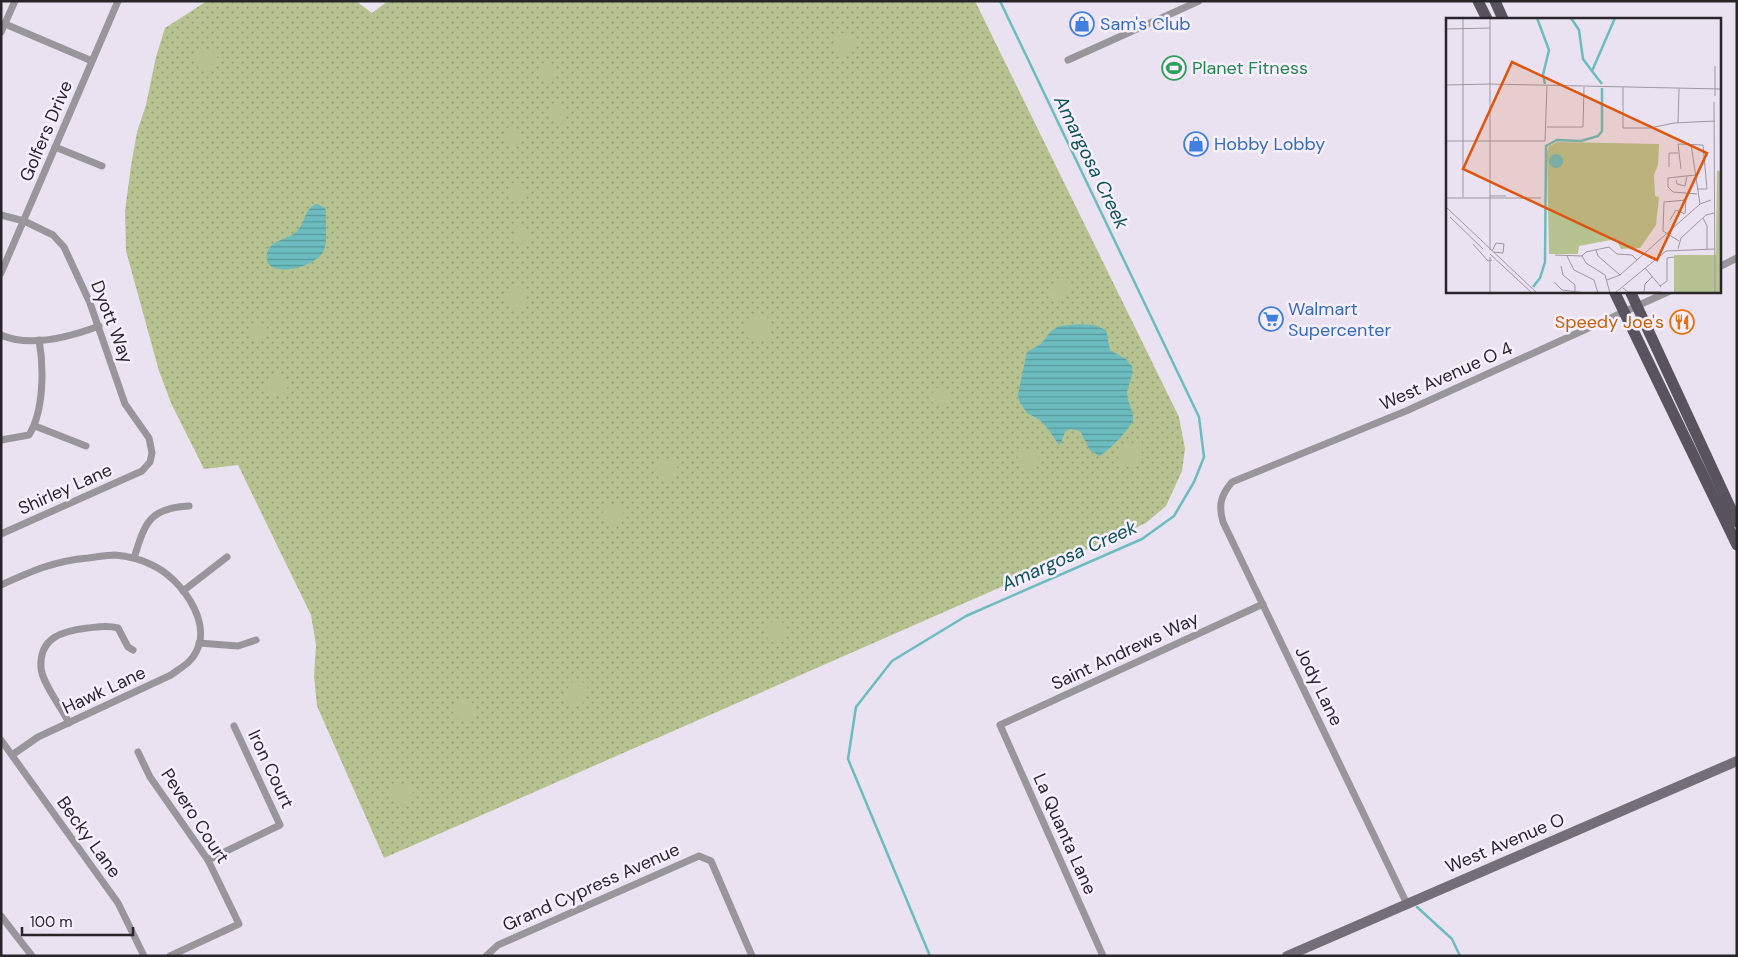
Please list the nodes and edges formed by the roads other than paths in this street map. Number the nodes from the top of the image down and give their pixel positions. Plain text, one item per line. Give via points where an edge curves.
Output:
1 (15, 1) edge
2 (118, 1) edge
3 (1199, 1) edge
4 (1478, 1) edge
5 (1496, 1) edge
6 (1486, 18) edge
7 (1503, 18) edge
8 (5, 24) junction
9 (1, 32) edge
10 (92, 60) junction
11 (1068, 60) dead end
12 (55, 147) junction
13 (102, 166) dead end
14 (1, 215) edge
15 (24, 221) junction
16 (1737, 258) edge
17 (1720, 266) edge
18 (1, 273) edge
19 (1614, 292) edge
20 (1630, 292) edge
21 (1668, 292) edge
22 (1637, 308) junction
23 (1625, 313) junction
24 (99, 326) junction
25 (1, 335) edge
26 (39, 340) junction
27 (35, 426) junction
28 (1, 440) edge
29 (86, 446) dead end
30 (142, 471) joint
31 (1232, 482) joint
32 (190, 506) dead end
33 (1737, 522) edge
34 (1, 534) edge
35 (1737, 545) edge
36 (227, 557) dead end
37 (134, 558) junction
38 (1, 585) edge
39 (183, 591) junction
40 (1263, 604) junction
41 (256, 640) dead end
42 (199, 643) junction
43 (133, 650) dead end
44 (69, 723) junction
45 (234, 726) dead end
46 (1000, 726) joint
47 (1, 740) edge
48 (138, 752) dead end
49 (12, 756) junction
50 (1737, 761) edge
51 (208, 860) junction
52 (1407, 904) junction
53 (1, 916) edge
54 (32, 956) edge
55 (144, 956) edge
56 (170, 956) edge
57 (486, 956) edge
58 (752, 956) edge
59 (1103, 956) edge
60 (1287, 956) edge

1 - 8 street
2 - 10 street, Golfers Drive
3 - 11 street
4 - 6 main road
5 - 7 main road
8 - 9 street
8 - 10 street
10 - 12 street, Golfers Drive
12 - 13 street
12 - 15 street, Golfers Drive
14 - 15 street, Dyott Way
15 - 18 street, Golfers Drive
15 - 24 street, Dyott Way via 53,235 64,247
16 - 17 street
19 - 23 main road
20 - 22 main road
21 - 22 street, West Avenue O 4
22 - 23 street, West Avenue O 4
22 - 33 main road
23 - 31 street, West Avenue O 4 via 1406,411
23 - 35 main road
24 - 26 street via 74,336
24 - 30 street, Dyott Way via 126,404 149,438 152,453 150,462
25 - 26 street via 12,340
26 - 27 street via 43,362
27 - 28 street via 29,435
27 - 29 street
30 - 34 street, Shirley Lane
31 - 40 street, Jody Lane via 1221,498 1223,522
32 - 37 street via 172,507 152,515 143,529
36 - 39 street
37 - 38 street via 112,555 61,560
37 - 39 street via 168,575
39 - 42 street via 195,612 200,630
40 - 46 street, Saint Andrews Way
40 - 52 street, Jody Lane
41 - 42 street via 238,646
42 - 44 street, Hawk Lane via 188,664 171,675
43 - 44 street via 118,628 110,626 65,631 50,642 41,668
44 - 49 street, Hawk Lane via 38,737
45 - 51 street, Iron Court via 280,825
46 - 59 street, La Quanta Lane
47 - 49 street, Becky Lane
48 - 51 street, Pevero Court via 150,777
49 - 55 street, Becky Lane via 118,903
50 - 52 main road, West Avenue O
51 - 56 street, Pevero Court via 239,924
52 - 60 main road, West Avenue O
53 - 54 street
57 - 58 street, Grand Cypress Avenue via 498,945 699,856 711,860

